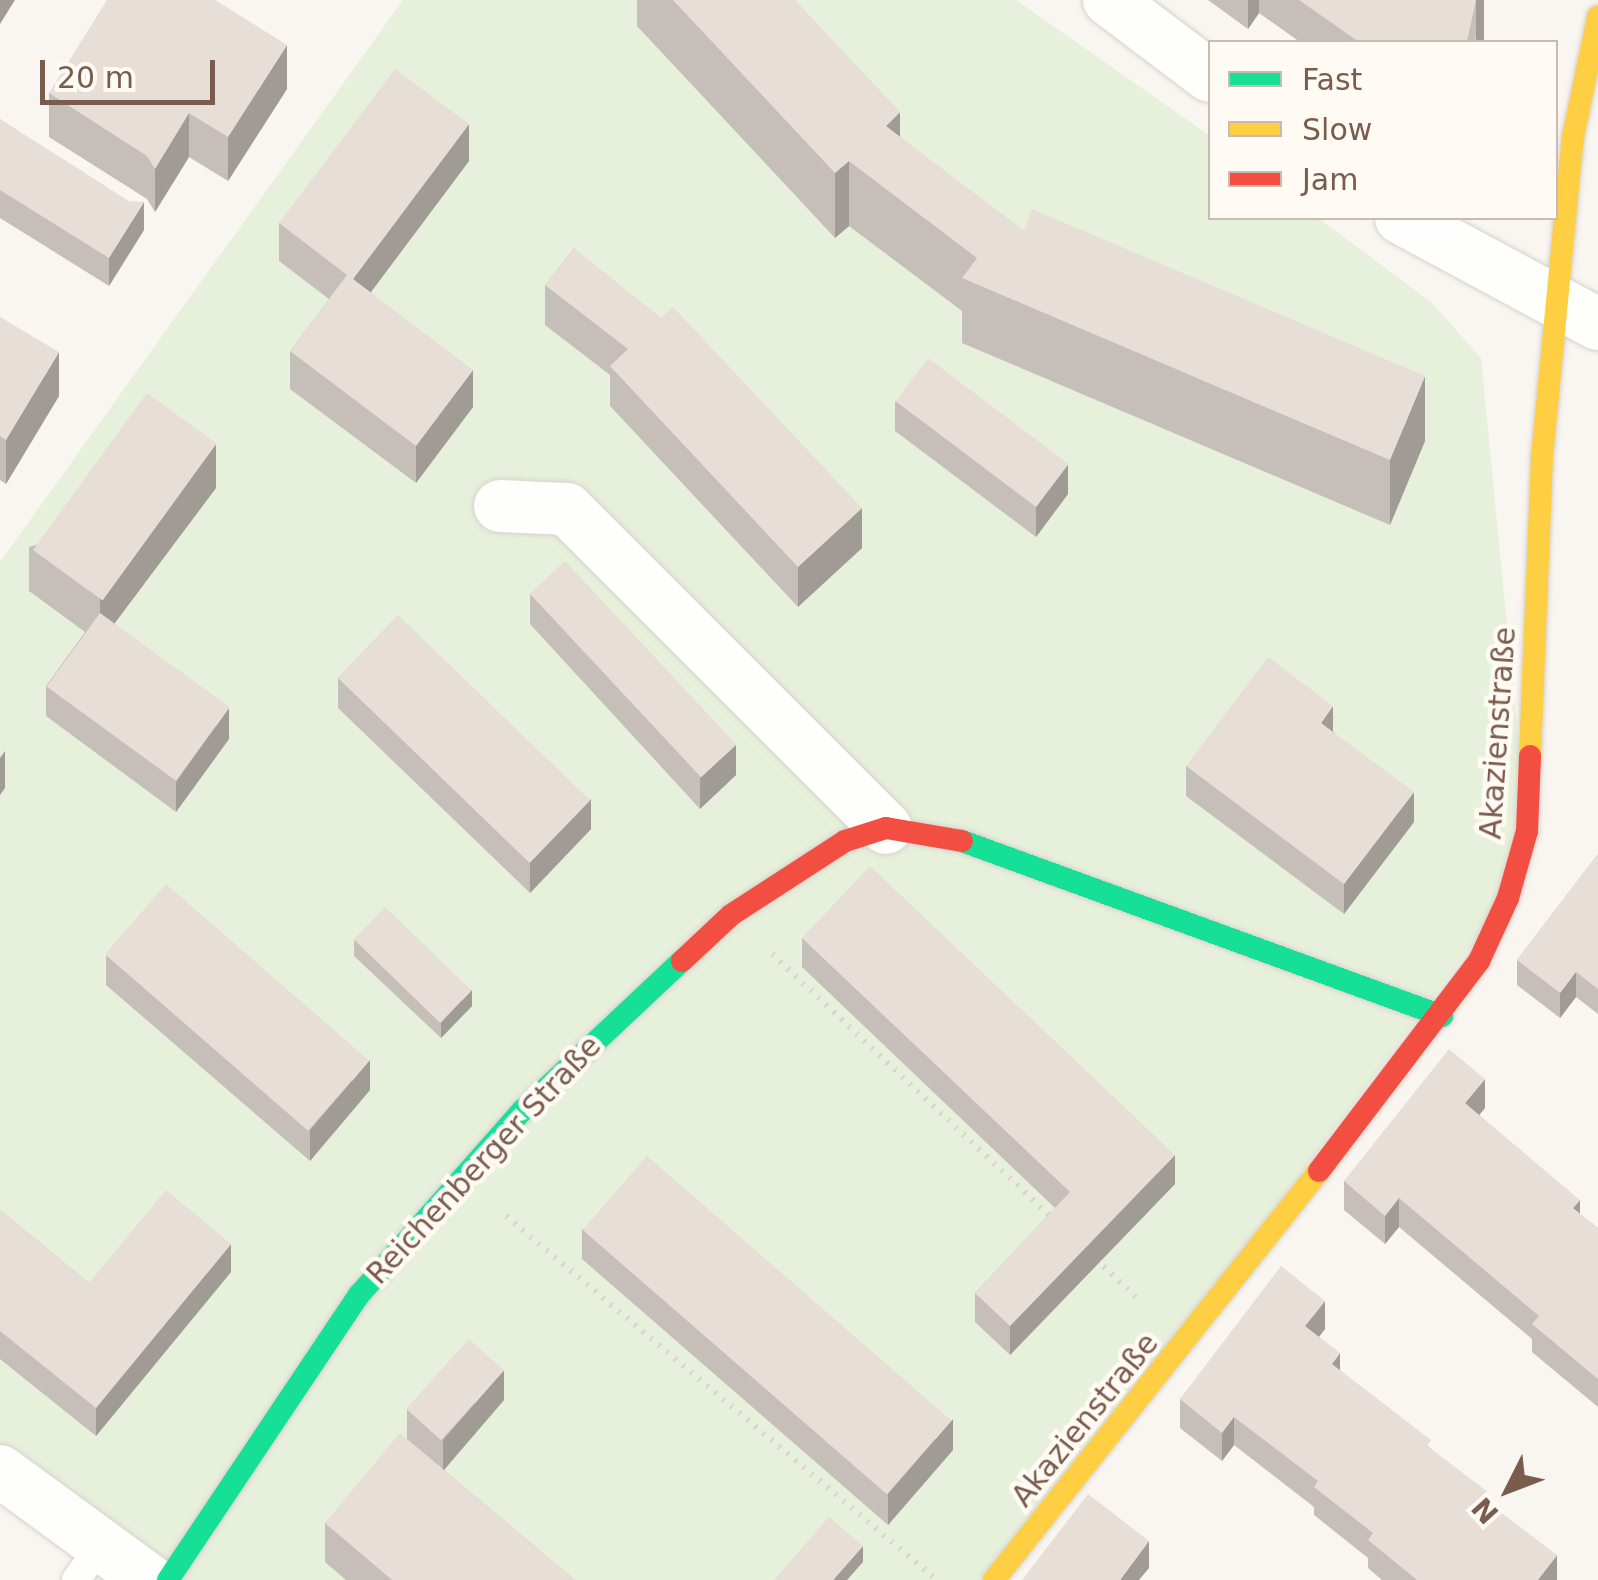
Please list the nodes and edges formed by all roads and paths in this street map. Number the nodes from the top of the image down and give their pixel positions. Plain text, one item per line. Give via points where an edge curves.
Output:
1 (1109, 0) edge
2 (1598, 18) edge
3 (1208, 74) edge
4 (1405, 220) edge
5 (1579, 315) edge
6 (500, 506) dead end
7 (886, 828) junction
8 (784, 965) dead end
9 (1442, 1016) junction
10 (510, 1220) dead end
11 (1060, 1226) edge
12 (1088, 1253) edge
13 (1129, 1291) dead end
14 (0, 1471) edge
15 (89, 1562) edge
16 (149, 1580) edge
17 (168, 1580) edge
18 (937, 1580) edge
19 (994, 1580) edge

1 - 3 street
2 - 5 street, Akazienstraße via 1572,137
4 - 5 street
5 - 9 street, Akazienstraße via 1542,456 1527,831 1501,914
6 - 7 street via 567,508
7 - 9 street, Reichenberger Straße via 975,843
7 - 17 street, Reichenberger Straße via 845,841 731,915 522,1111 359,1295
8 - 11 path
9 - 19 street, Akazienstraße
10 - 18 path
12 - 13 path
14 - 15 street
15 - 16 street

